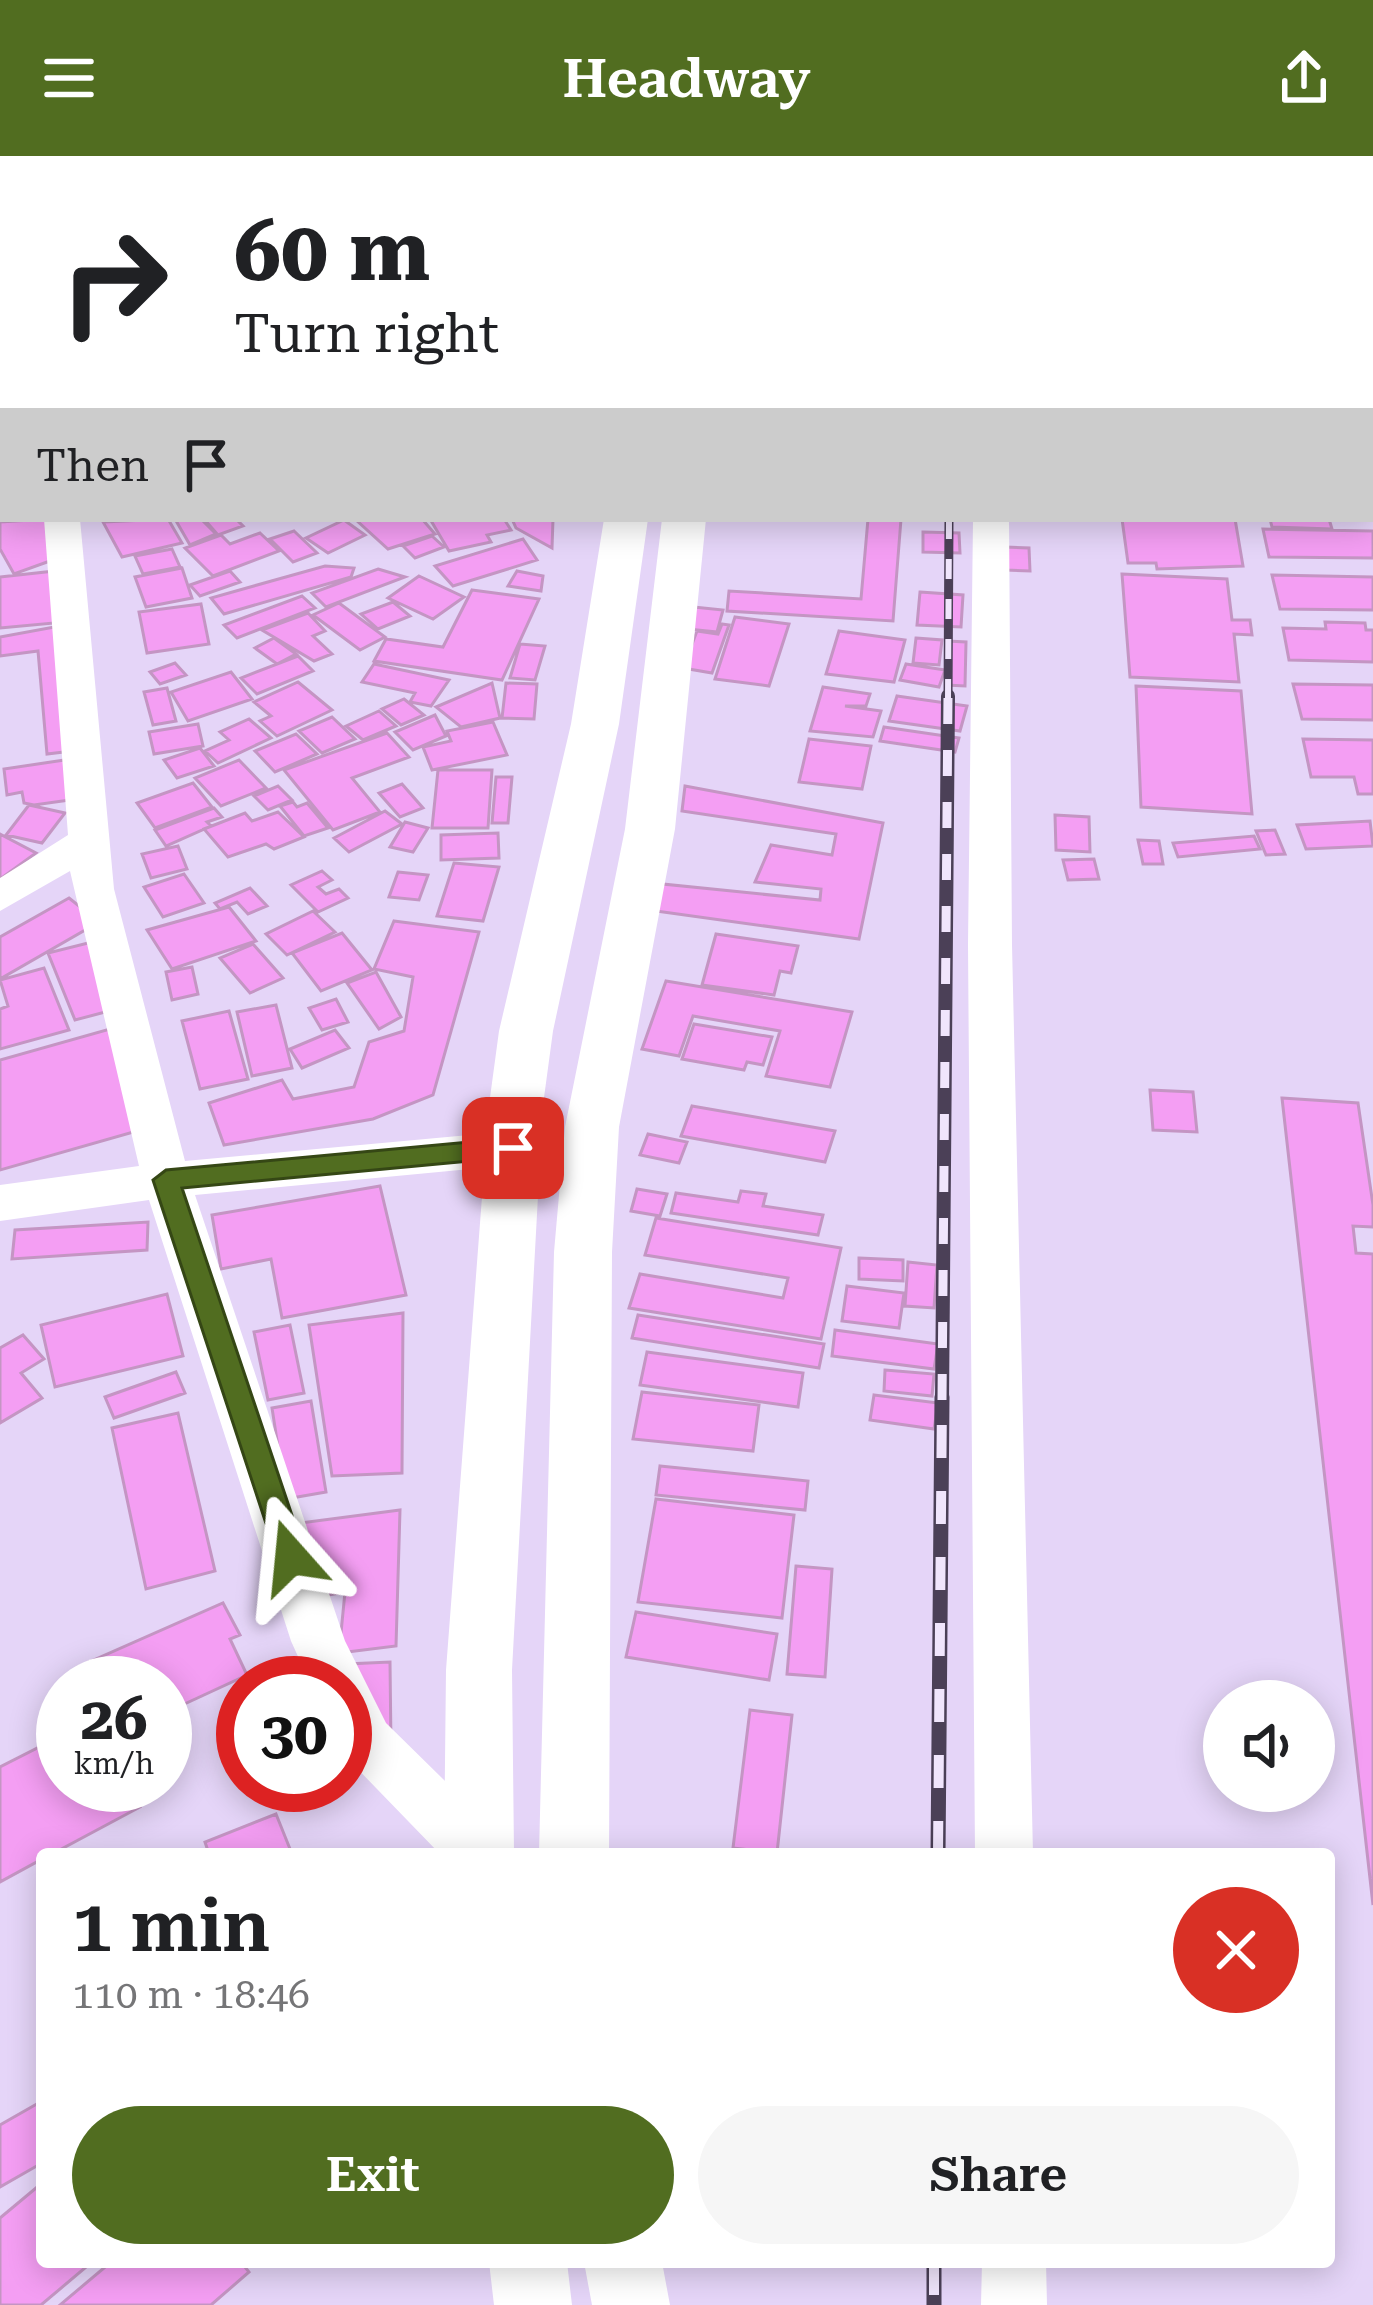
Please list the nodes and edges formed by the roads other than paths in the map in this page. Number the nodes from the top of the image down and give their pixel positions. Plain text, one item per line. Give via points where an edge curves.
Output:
1 (62, 522) edge
2 (626, 522) edge
3 (684, 522) edge
4 (991, 522) edge
5 (89, 840) junction
6 (0, 897) edge
7 (513, 1148) junction
8 (166, 1180) junction
9 (0, 1203) edge
10 (325, 1656) edge
11 (372, 1746) edge
12 (473, 1848) edge
13 (479, 1848) edge
14 (574, 1848) edge
15 (1004, 1848) edge
16 (530, 2268) edge
17 (624, 2268) edge
18 (1013, 2268) edge
19 (533, 2305) edge
20 (631, 2305) edge
21 (1014, 2305) edge

1 - 5 street
2 - 7 street via 595,724 526,1030
3 - 14 street via 650,829 591,1148
4 - 15 street
5 - 6 street
5 - 8 street via 93,889
7 - 8 street
7 - 13 street via 478,1670
8 - 9 street
8 - 10 street
11 - 12 street
16 - 19 street
17 - 20 street
18 - 21 street

